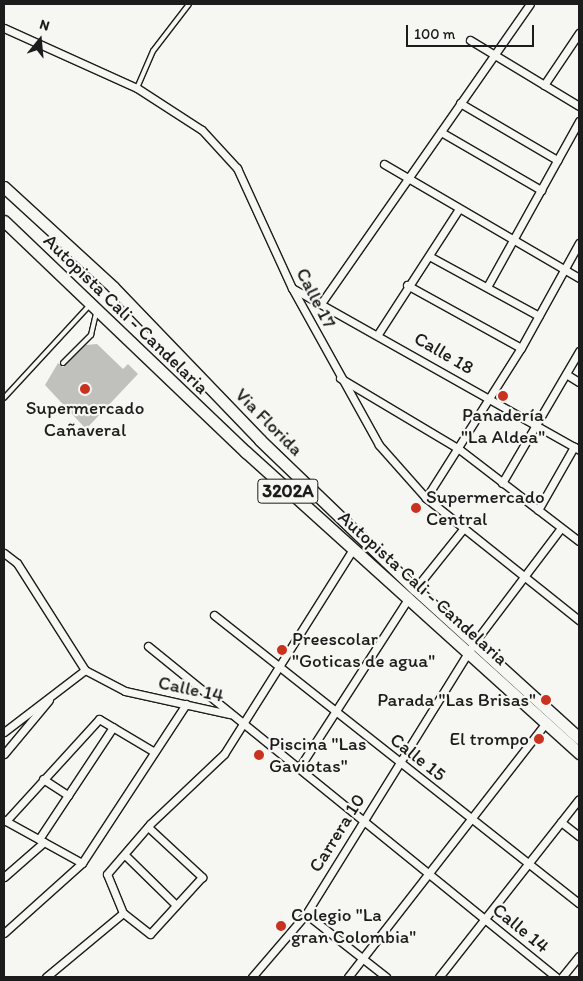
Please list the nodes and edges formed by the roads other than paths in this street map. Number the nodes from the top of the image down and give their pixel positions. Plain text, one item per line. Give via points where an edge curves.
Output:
1 (189, 4) edge
2 (530, 4) edge
3 (4, 28) edge
4 (578, 38) edge
5 (470, 40) dead end
6 (494, 56) junction
7 (544, 85) junction
8 (137, 88) junction
9 (460, 103) junction
10 (579, 106) edge
11 (579, 121) edge
12 (441, 132) junction
13 (557, 160) junction
14 (384, 164) dead end
15 (407, 179) junction
16 (4, 187) edge
17 (541, 190) junction
18 (459, 209) junction
19 (4, 221) edge
20 (513, 240) junction
21 (579, 242) edge
22 (429, 256) junction
23 (565, 270) junction
24 (579, 278) edge
25 (407, 285) junction
26 (487, 287) junction
27 (292, 288) junction
28 (322, 302) junction
29 (94, 308) junction
30 (539, 316) junction
31 (378, 334) junction
32 (521, 348) junction
33 (579, 351) edge
34 (63, 363) dead end
35 (566, 374) junction
36 (338, 376) junction
37 (579, 382) edge
38 (4, 398) edge
39 (490, 398) junction
40 (536, 425) junction
41 (576, 448) edge
42 (459, 450) junction
43 (502, 483) junction
44 (426, 498) junction
45 (538, 510) junction
46 (561, 528) junction
47 (463, 529) junction
48 (579, 541) edge
49 (353, 549) junction
50 (4, 553) edge
51 (524, 577) junction
52 (415, 589) junction
53 (408, 599) junction
54 (214, 615) dead end
55 (579, 620) edge
56 (148, 646) dead end
57 (471, 648) junction
58 (279, 666) junction
59 (85, 670) junction
60 (54, 694) junction
61 (186, 704) junction
62 (336, 713) junction
63 (232, 714) junction
64 (243, 723) junction
65 (546, 724) junction
66 (113, 727) junction
67 (4, 732) edge
68 (579, 738) edge
69 (153, 751) junction
70 (579, 753) edge
71 (4, 754) edge
72 (401, 764) junction
73 (299, 768) junction
74 (44, 780) junction
75 (68, 795) junction
76 (579, 799) edge
77 (5, 820) edge
78 (472, 820) junction
79 (363, 821) junction
80 (562, 822) junction
81 (148, 827) junction
82 (579, 836) edge
83 (42, 840) junction
84 (126, 856) junction
85 (82, 863) junction
86 (528, 864) junction
87 (429, 874) junction
88 (4, 877) edge
89 (579, 903) edge
90 (176, 905) junction
91 (122, 913) junction
92 (306, 914) junction
93 (484, 919) junction
94 (4, 932) edge
95 (579, 956) edge
96 (362, 959) junction
97 (46, 977) edge
98 (252, 977) edge
99 (348, 977) edge
100 (386, 977) edge
101 (438, 977) edge
102 (556, 977) edge
103 (562, 977) edge

1 - 8 lane via 154,51
2 - 6 street
3 - 8 street, Calle 17
4 - 7 street
5 - 6 street
6 - 7 street
6 - 9 street
7 - 10 street
8 - 27 street, Calle 17 via 202,130 237,168
9 - 12 street
9 - 13 street
11 - 13 street
12 - 15 street
12 - 17 street
13 - 17 street
14 - 15 street
15 - 18 street
15 - 28 street
16 - 52 main road, Via Florida / 3202A via 113,287 260,440
17 - 20 street
18 - 20 street
18 - 22 street
19 - 29 main road, Autopista Cali - Candelaria / 3202A
20 - 23 street
20 - 26 street
21 - 23 street
22 - 25 street
22 - 26 street
23 - 24 street
23 - 30 street
25 - 31 street
25 - 32 street
26 - 30 street
27 - 28 street, Calle 18
27 - 36 street, Calle 17
28 - 31 street, Calle 18
29 - 34 lane via 91,335
29 - 38 lane
29 - 49 main road, Autopista Cali - Candelaria / 3202A
30 - 32 street
31 - 39 street, Calle 18
32 - 39 street
33 - 35 street
35 - 37 street
35 - 40 street
36 - 42 street
36 - 44 street, Calle 17 via 379,445
39 - 40 street, Calle 18
39 - 42 street
40 - 41 street, Calle 18
40 - 43 street
41 - 45 street
42 - 43 street
42 - 44 street
43 - 45 street
44 - 47 street, Calle 17
45 - 46 street
46 - 48 street
46 - 51 street, Carrera 10
47 - 51 street, Calle 17
47 - 52 street
49 - 53 main road, Autopista Cali - Candelaria / 3202A
49 - 58 street
50 - 59 street, Calle 14 via 17,563
51 - 55 street, Calle 17
51 - 57 street, Carrera 10
52 - 57 main road, Via Florida / 3202A
53 - 57 main road, Autopista Cali - Candelaria / 3202A
53 - 62 street
54 - 58 street, Calle 15
56 - 63 street
57 - 65 main road, Autopista Cali - Candelaria / 3202A
57 - 68 main road, Via Florida / 3202A
57 - 72 street, Carrera 10
58 - 62 street, Calle 15
58 - 64 street
59 - 60 street
59 - 61 street, Calle 14 via 125,692
60 - 67 street
60 - 71 street
61 - 63 street, Calle 14
61 - 69 street
62 - 72 street, Calle 15
62 - 73 street
63 - 64 street, Calle 14
64 - 73 street, Calle 14
64 - 81 street via 224,754
65 - 70 main road, Autopista Cali - Candelaria / 3202A
65 - 78 street
66 - 69 street
66 - 74 street via 99,719
66 - 75 street
69 - 85 street
72 - 78 street, Calle 15
72 - 79 street, Carrera 10
73 - 79 street, Calle 14
74 - 75 street
74 - 77 street
75 - 83 street
76 - 80 street
77 - 83 street
78 - 86 street, Calle 15
78 - 87 street
79 - 87 street, Calle 14
79 - 92 street, Carrera 10
80 - 82 street
80 - 86 street
81 - 84 street
81 - 90 street via 202,877
83 - 85 street
83 - 88 street
84 - 90 street
84 - 91 street via 107,874
85 - 94 street
86 - 89 street, Calle 15
86 - 93 street
87 - 93 street, Calle 14
87 - 96 street
90 - 91 street via 150,934
91 - 97 street
92 - 96 street
92 - 98 street, Carrera 10
93 - 101 street
93 - 102 street, Calle 14
95 - 103 street
96 - 99 street
96 - 100 street

